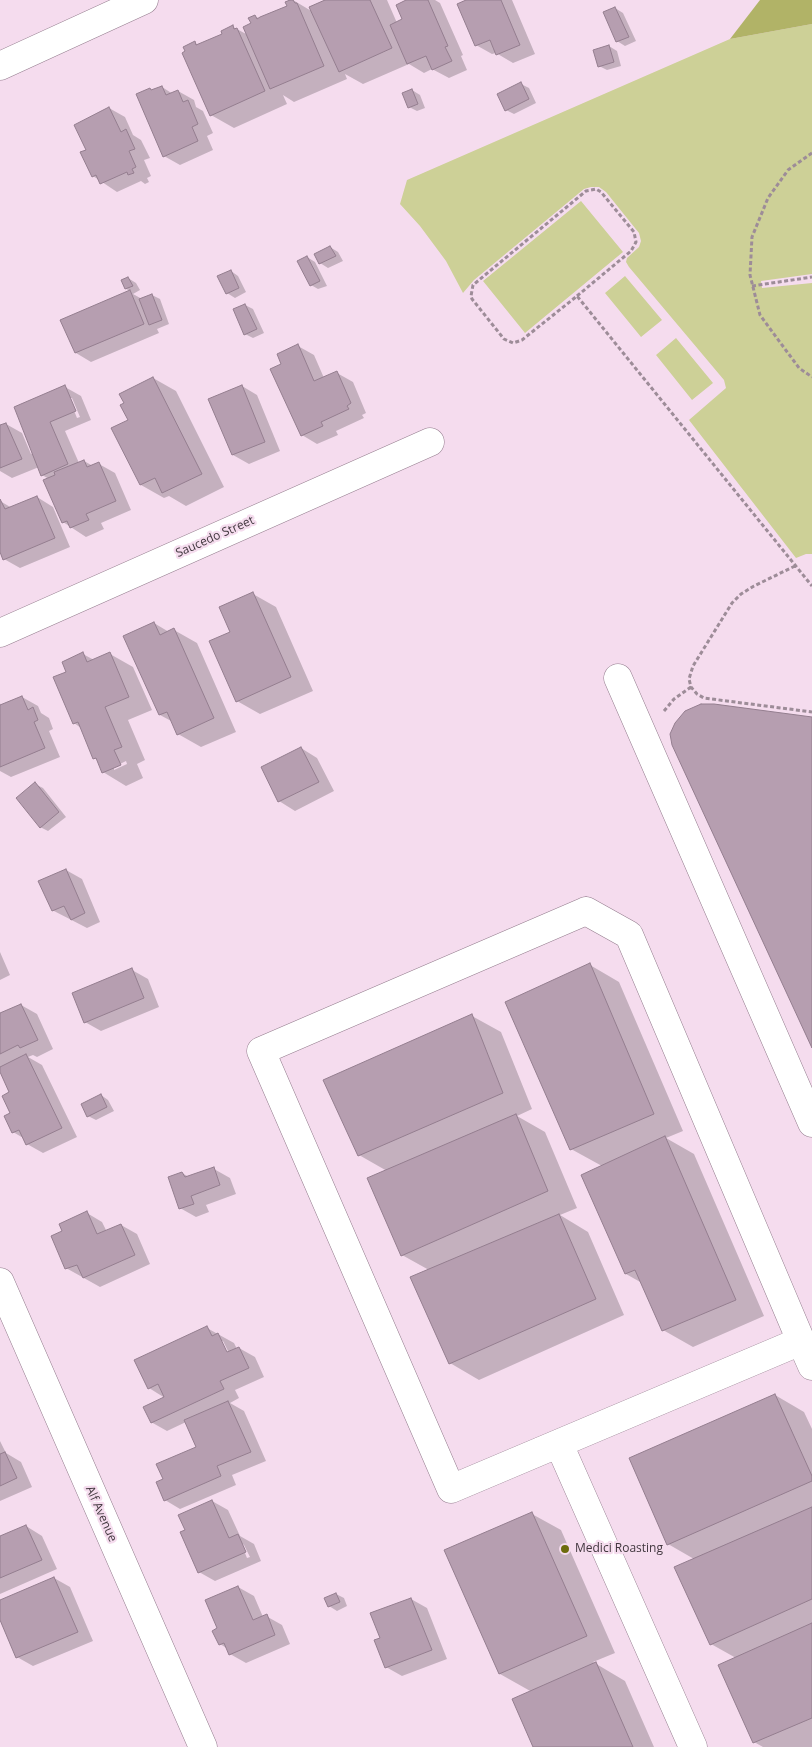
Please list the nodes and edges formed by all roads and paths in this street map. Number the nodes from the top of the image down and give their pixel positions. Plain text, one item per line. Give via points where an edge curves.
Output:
1 (144, 0) edge
2 (0, 66) edge
3 (812, 153) edge
4 (812, 277) edge
5 (752, 286) junction
6 (578, 297) junction
7 (812, 377) edge
8 (430, 442) dead end
9 (796, 566) junction
10 (812, 586) edge
11 (0, 633) edge
12 (618, 678) dead end
13 (812, 712) edge
14 (812, 1123) edge
15 (0, 1282) edge
16 (801, 1341) junction
17 (812, 1366) edge
18 (559, 1444) junction
19 (203, 1747) edge
20 (693, 1747) edge

1 - 2 street
3 - 5 path via 788,170 768,198 752,237
4 - 5 path
5 - 7 path via 760,314 800,368
6 - 6 path via 522,340 513,343 504,339 471,296 473,285 586,192 596,189 634,232 636,242 631,251
6 - 9 path
8 - 11 street, Saucedo Street
9 - 10 path
9 - 13 path via 754,586 732,603 693,666 689,679 691,687 704,698
12 - 14 street
15 - 19 street, Alf Avenue
16 - 17 street
16 - 18 street
16 - 18 street via 629,935 586,911 261,1051 451,1489
18 - 20 street

